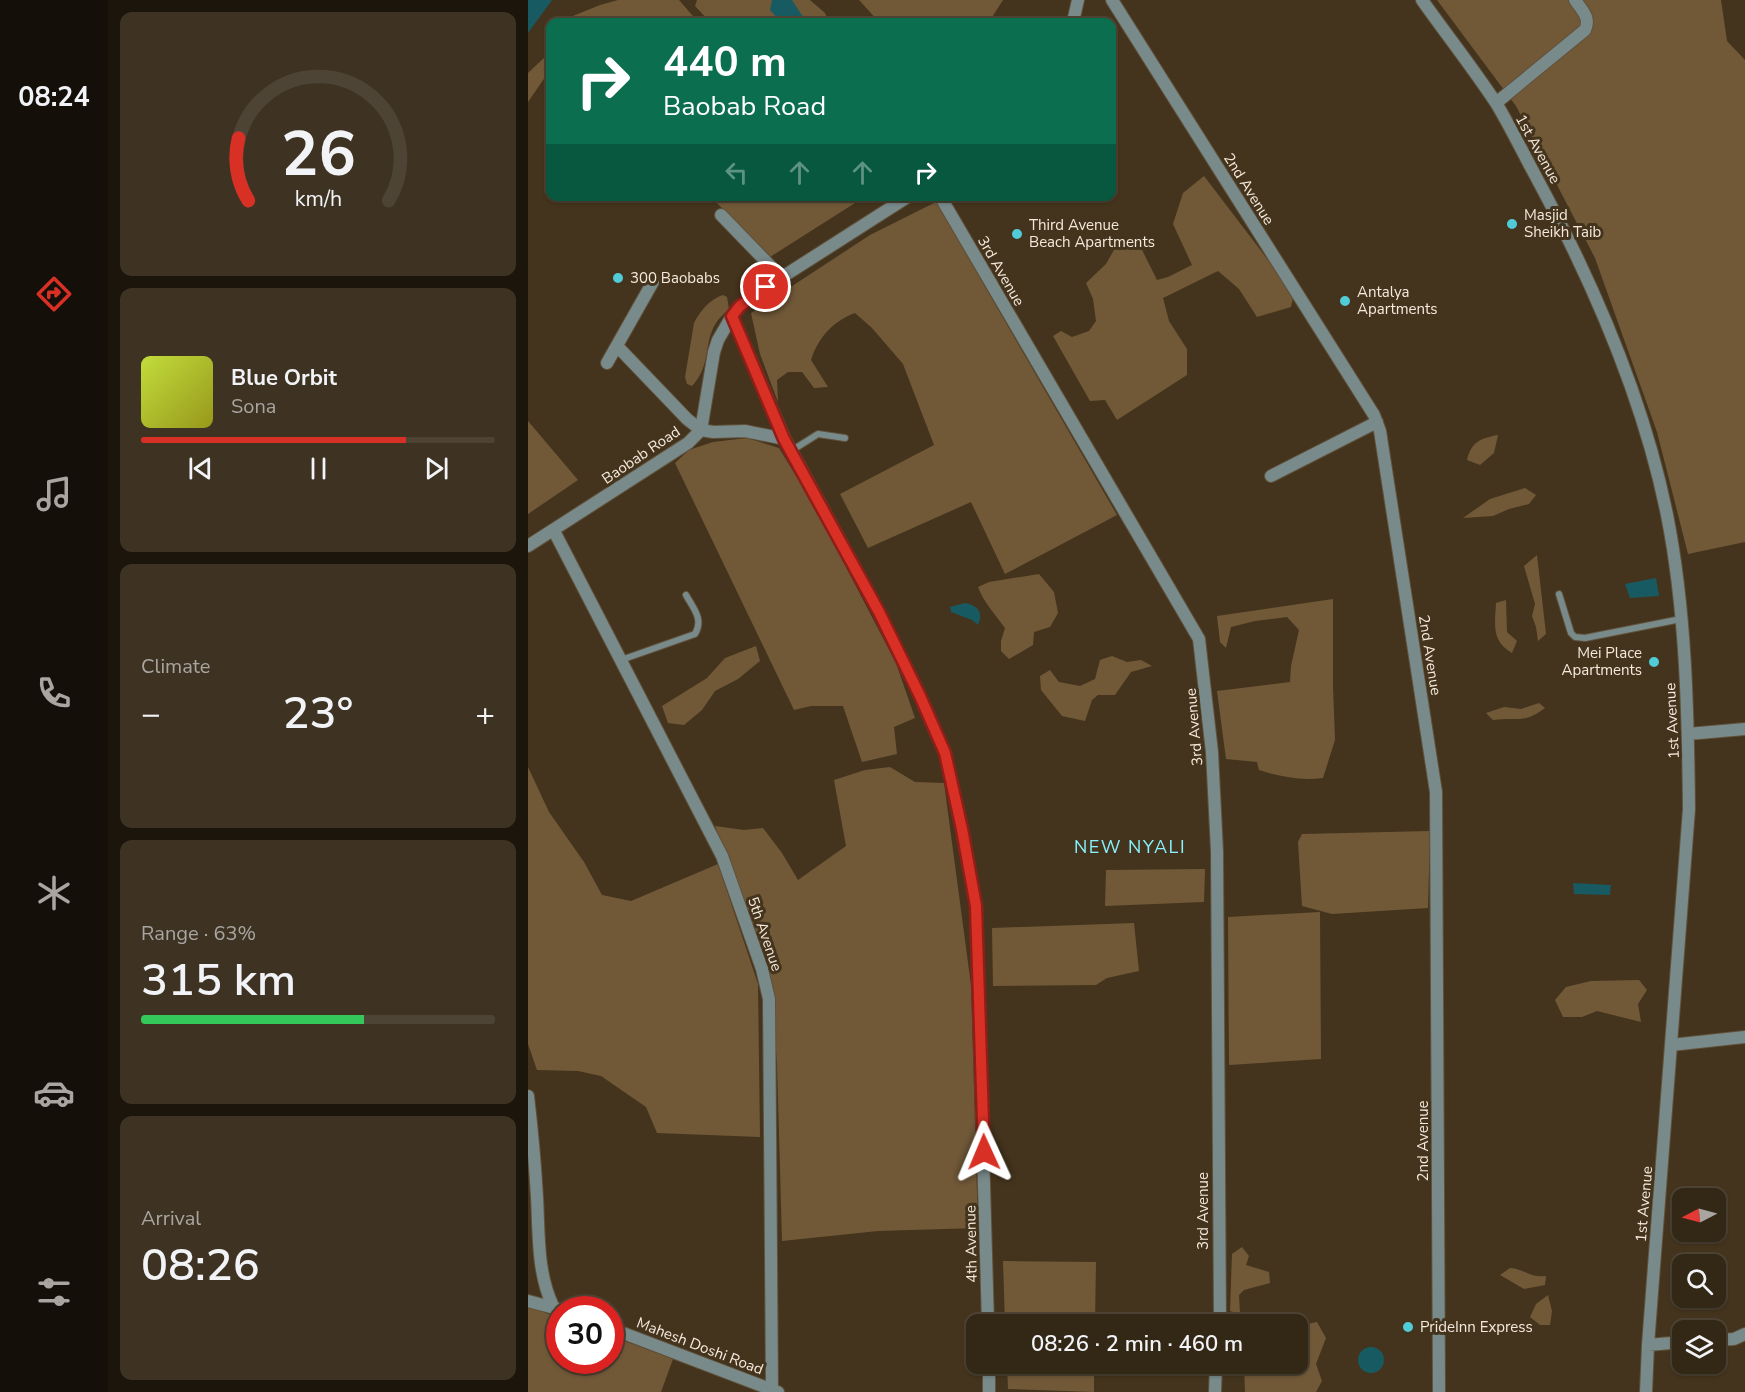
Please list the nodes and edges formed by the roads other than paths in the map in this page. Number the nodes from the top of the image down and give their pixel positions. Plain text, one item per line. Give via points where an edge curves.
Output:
1 (1078, 0) edge
2 (1112, 0) edge
3 (1422, 0) edge
4 (1575, 0) edge
5 (1074, 18) edge
6 (1496, 103) junction
7 (901, 201) edge
8 (943, 201) edge
9 (721, 215) dead end
10 (782, 278) junction
11 (654, 280) dead end
12 (732, 316) junction
13 (617, 346) junction
14 (607, 363) dead end
15 (1377, 422) junction
16 (700, 429) junction
17 (845, 438) dead end
18 (784, 439) junction
19 (791, 451) junction
20 (1271, 476) dead end
21 (554, 531) junction
22 (528, 546) edge
23 (1559, 594) dead end
24 (686, 595) dead end
25 (1681, 620) junction
26 (621, 660) junction
27 (1745, 729) edge
28 (1688, 734) junction
29 (1745, 1037) edge
30 (1671, 1045) junction
31 (528, 1096) edge
32 (548, 1296) edge
33 (528, 1301) edge
34 (546, 1305) edge
35 (988, 1314) edge
36 (1220, 1314) edge
37 (624, 1333) edge
38 (1745, 1334) edge
39 (1726, 1339) edge
40 (1672, 1343) edge
41 (1647, 1345) junction
42 (989, 1374) edge
43 (1216, 1374) edge
44 (776, 1391) edge
45 (989, 1392) edge
46 (1215, 1392) edge
47 (1439, 1392) edge
48 (1646, 1392) edge

1 - 5 street
2 - 15 street, 2nd Avenue
3 - 6 street, 1st Avenue
4 - 6 street via 1587,17 1585,30
6 - 25 street, 1st Avenue via 1597,298 1626,371 1667,515
7 - 10 street, Baobab Road
8 - 36 street, 3rd Avenue via 1200,639 1217,851
9 - 10 street
10 - 12 street, Baobab Road via 751,297
11 - 13 street
12 - 16 street, Baobab Road via 714,352
12 - 18 street, 4th Avenue
13 - 14 street
13 - 16 street
15 - 20 street
15 - 47 street, 2nd Avenue via 1436,792
16 - 18 street via 745,431
16 - 21 street, Baobab Road via 688,443
17 - 19 lane via 818,434
18 - 19 street, 4th Avenue
19 - 35 street, 4th Avenue via 920,696 945,753 960,818 976,906
21 - 22 street, Baobab Road
21 - 26 street, 5th Avenue
23 - 25 lane via 1575,637
24 - 26 lane via 699,619 695,634
25 - 28 street, 1st Avenue
26 - 44 street, 5th Avenue via 722,856 769,999
27 - 28 street
28 - 30 street, 1st Avenue via 1689,809
29 - 30 street
30 - 41 street, 1st Avenue
31 - 32 street via 541,1260
33 - 34 street
37 - 44 street, Mahesh Doshi Road
38 - 39 street
40 - 41 street
41 - 48 street, 1st Avenue
42 - 45 street
43 - 46 street

